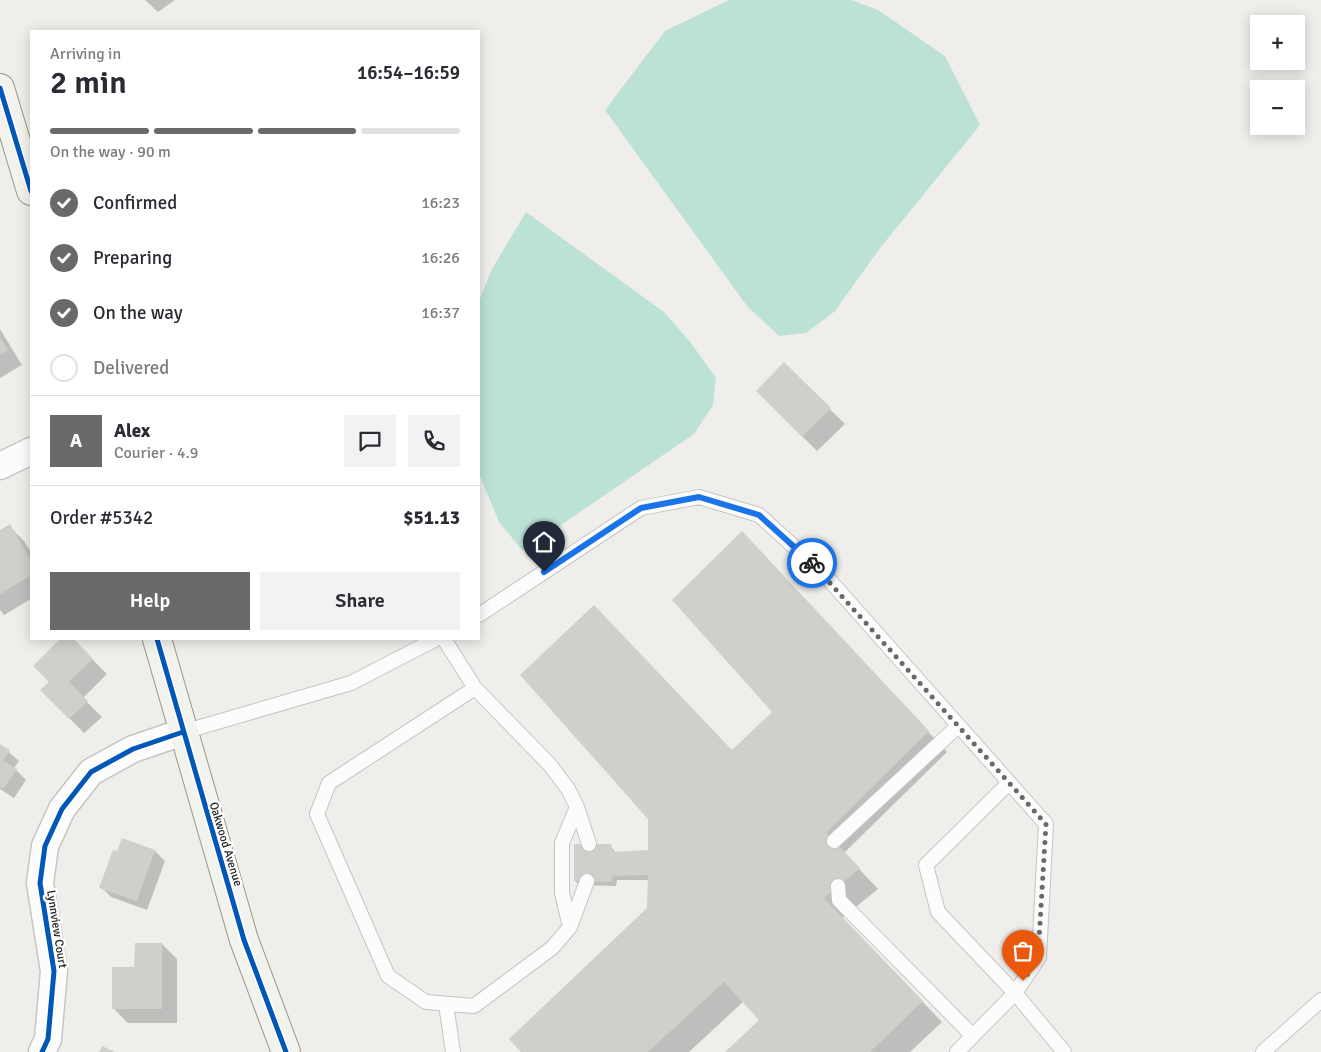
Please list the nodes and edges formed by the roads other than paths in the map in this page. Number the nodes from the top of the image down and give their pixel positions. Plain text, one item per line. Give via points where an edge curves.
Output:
1 (0, 88) edge
2 (30, 188) edge
3 (30, 451) edge
4 (0, 466) edge
5 (480, 614) edge
6 (157, 640) edge
7 (434, 640) edge
8 (445, 640) edge
9 (475, 688) junction
10 (958, 726) junction
11 (183, 732) junction
12 (1009, 783) junction
13 (577, 807) junction
14 (834, 842) dead end
15 (589, 844) dead end
16 (587, 882) dead end
17 (838, 886) dead end
18 (570, 928) junction
19 (1015, 993) junction
20 (1321, 1000) edge
21 (446, 1004) junction
22 (973, 1036) junction
23 (42, 1052) edge
24 (286, 1052) edge
25 (453, 1052) edge
26 (957, 1052) edge
27 (1064, 1052) edge
28 (1263, 1052) edge

1 - 2 street
3 - 4 street
5 - 10 lane via 641,508 699,497 759,515 824,574
6 - 11 street, Oakwood Avenue
7 - 11 lane via 351,683
8 - 9 lane
9 - 13 lane via 550,765
9 - 21 lane via 329,783 317,814 388,976 426,1002
10 - 12 lane
10 - 14 lane
11 - 23 street, Lynnview Court via 133,749 91,772 62,809 45,846 40,883 54,971 48,1039
11 - 24 street, Oakwood Avenue via 244,940
12 - 19 lane via 1046,824 1038,957
12 - 19 lane via 926,865 938,912
13 - 15 lane
13 - 18 lane via 562,843 562,893
16 - 18 lane
17 - 22 lane via 839,900
18 - 21 lane via 552,948 474,1006
19 - 22 lane
19 - 27 lane
20 - 28 lane
21 - 25 lane
22 - 26 lane

